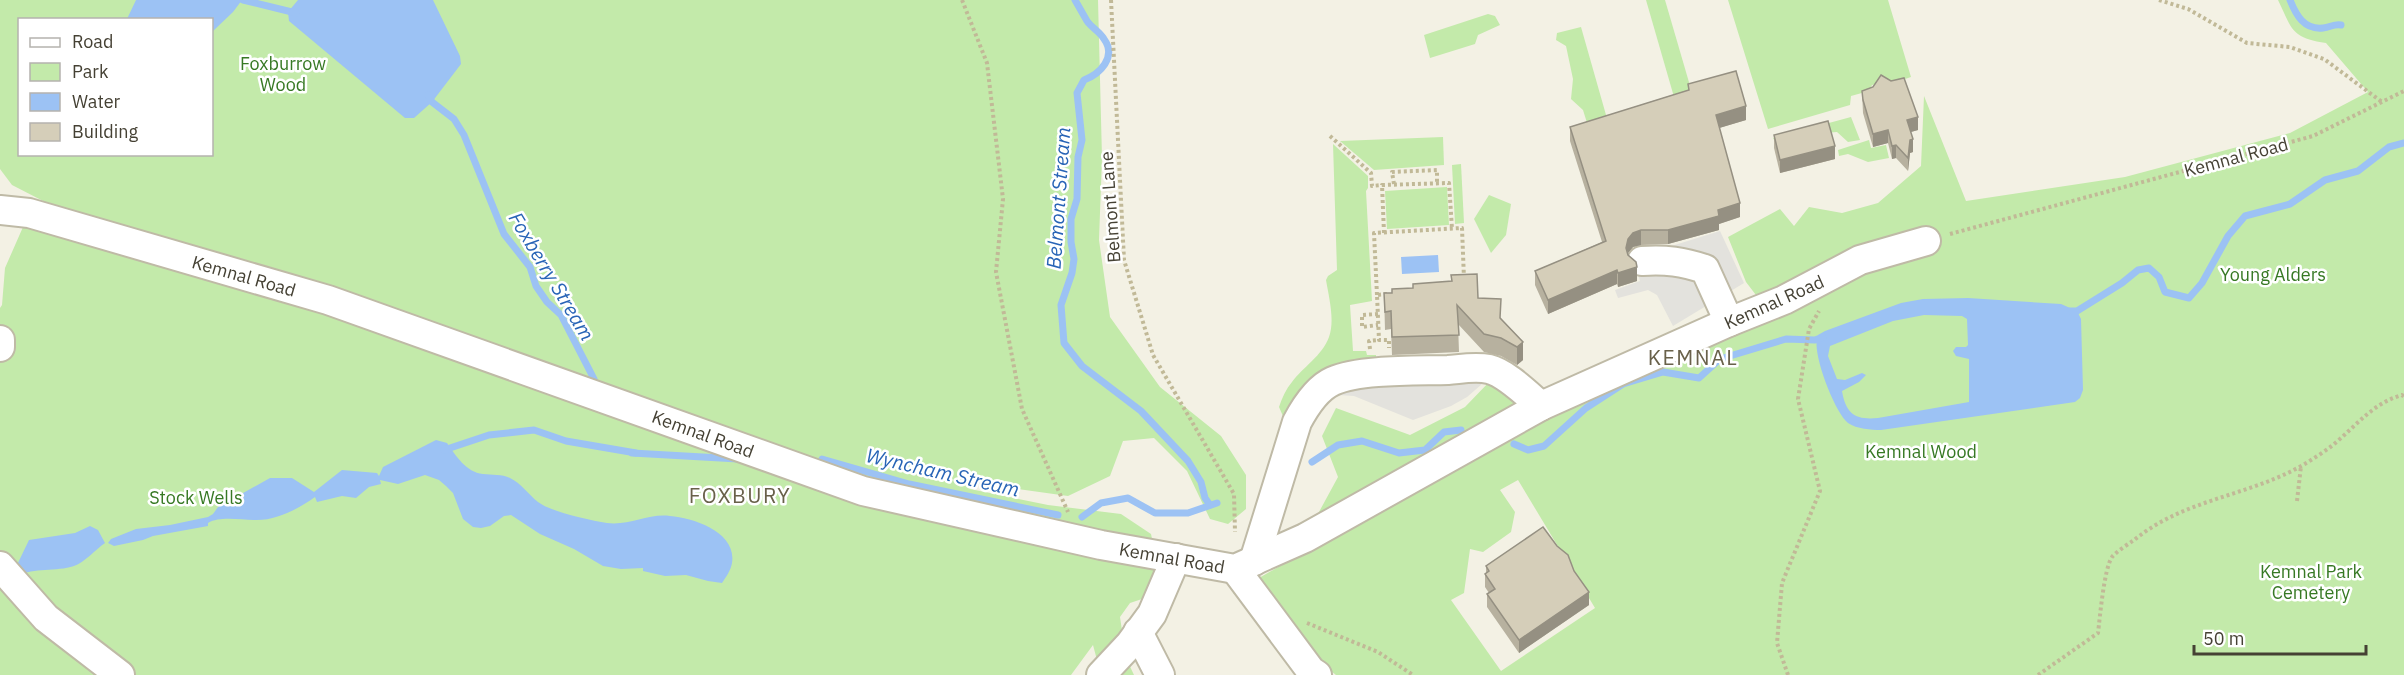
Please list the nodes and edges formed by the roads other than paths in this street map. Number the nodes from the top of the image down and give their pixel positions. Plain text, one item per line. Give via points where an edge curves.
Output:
1 (0, 210) edge
2 (1926, 241) road end
3 (1642, 261) dead end
4 (1729, 322) junction
5 (0, 340) edge
6 (0, 347) edge
7 (1541, 406) junction
8 (1176, 558) junction
9 (1245, 565) junction
10 (0, 566) edge
11 (1138, 632) junction
12 (120, 675) edge
13 (1101, 675) edge
14 (1160, 675) edge
15 (1317, 675) edge

1 - 8 street, Kemnal Road via 29,213 328,300 863,491
2 - 4 street, Kemnal Road via 1860,260 1784,300
3 - 4 street via 1679,260 1705,269
4 - 7 street, Kemnal Road
5 - 6 street
7 - 9 street, Kemnal Road via 1305,538
7 - 9 street via 1491,369 1381,373 1332,381 1305,407 1297,422
8 - 9 street, Kemnal Road
8 - 11 street via 1152,614
9 - 15 street
10 - 12 street via 46,618
11 - 13 street
11 - 14 street

